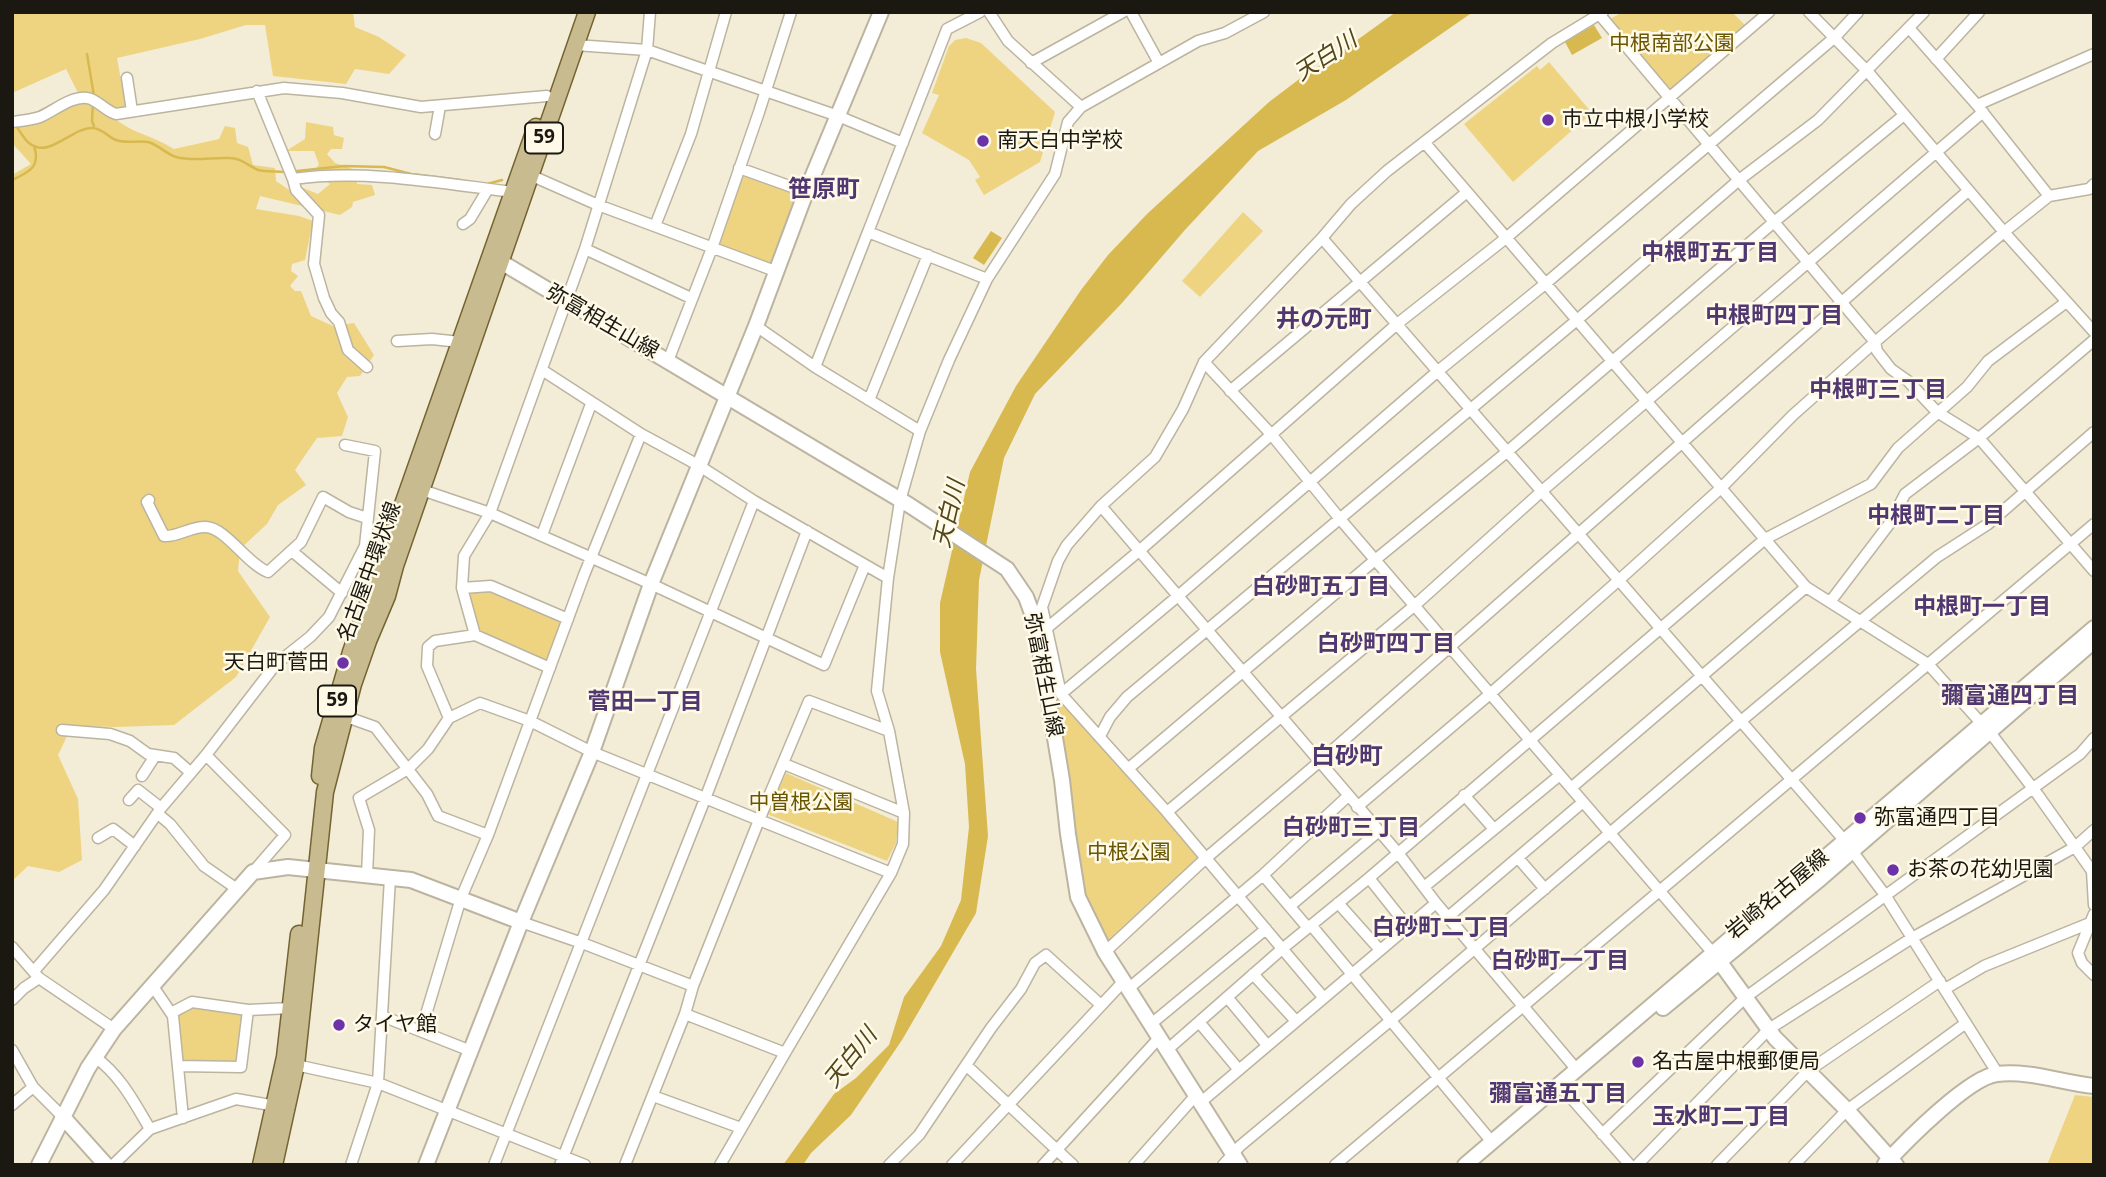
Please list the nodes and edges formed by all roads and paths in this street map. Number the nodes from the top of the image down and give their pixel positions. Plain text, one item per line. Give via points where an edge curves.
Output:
1 (575, 12) edge
2 (587, 12) edge
3 (650, 12) edge
4 (726, 12) edge
5 (791, 12) edge
6 (881, 12) edge
7 (980, 12) edge
8 (989, 12) edge
9 (1123, 12) edge
10 (1131, 12) edge
11 (1264, 12) edge
12 (1769, 12) edge
13 (1809, 12) edge
14 (1858, 12) edge
15 (1924, 12) edge
16 (1979, 12) edge
17 (1601, 13) edge
18 (1909, 28) junction
19 (1835, 38) junction
20 (575, 45) junction
21 (647, 50) junction
22 (2094, 54) edge
23 (1936, 59) junction
24 (1031, 63) junction
25 (1159, 63) junction
26 (708, 71) junction
27 (1868, 72) junction
28 (127, 78) dead end
29 (766, 90) junction
30 (257, 91) junction
31 (547, 96) junction
32 (1669, 97) junction
33 (440, 106) junction
34 (1081, 107) junction
35 (1980, 108) junction
36 (132, 111) junction
37 (1904, 115) junction
38 (838, 116) junction
39 (12, 122) edge
40 (435, 134) dead end
41 (904, 143) junction
42 (1425, 143) junction
43 (1708, 144) junction
44 (1936, 152) junction
45 (739, 168) junction
46 (530, 176) junction
47 (293, 179) junction
48 (1739, 180) junction
49 (488, 189) junction
50 (2092, 189) edge
51 (1968, 191) junction
52 (512, 192) junction
53 (806, 192) junction
54 (1466, 192) junction
55 (2049, 196) junction
56 (598, 205) junction
57 (1774, 222) junction
58 (463, 224) dead end
59 (655, 226) junction
60 (868, 232) junction
61 (2004, 232) junction
62 (1322, 238) junction
63 (1506, 238) junction
64 (712, 248) junction
65 (585, 250) junction
66 (928, 255) junction
67 (495, 259) junction
68 (1808, 262) junction
69 (775, 271) junction
70 (987, 279) junction
71 (1359, 281) junction
72 (1545, 284) junction
73 (691, 298) junction
74 (566, 302) junction
75 (1842, 302) junction
76 (2065, 303) junction
77 (1577, 320) junction
78 (1397, 324) junction
79 (756, 326) junction
80 (2094, 332) edge
81 (2094, 340) edge
82 (397, 341) dead end
83 (460, 342) junction
84 (1875, 342) junction
85 (668, 361) junction
86 (1612, 361) junction
87 (1204, 362) junction
88 (366, 367) dead end
89 (815, 367) junction
90 (542, 370) junction
91 (1438, 371) junction
92 (1230, 391) junction
93 (727, 397) junction
94 (869, 400) junction
95 (1647, 401) junction
96 (591, 404) junction
97 (1471, 410) junction
98 (1937, 412) junction
99 (920, 431) junction
100 (2094, 432) edge
101 (641, 434) junction
102 (1271, 434) junction
103 (1979, 438) junction
104 (1682, 443) junction
105 (345, 445) dead end
106 (1508, 452) junction
107 (698, 465) junction
108 (1311, 481) junction
109 (1721, 488) junction
110 (422, 490) junction
111 (1542, 491) junction
112 (2025, 491) junction
113 (149, 500) dead end
114 (754, 501) junction
115 (905, 503) junction
116 (1101, 506) junction
117 (490, 513) junction
118 (367, 518) junction
119 (1340, 519) junction
120 (2094, 524) edge
121 (807, 531) junction
122 (1579, 534) junction
123 (542, 535) junction
124 (1765, 540) junction
125 (2070, 542) junction
126 (365, 546) junction
127 (293, 551) junction
128 (1139, 551) junction
129 (387, 552) junction
130 (591, 558) junction
131 (1375, 560) junction
132 (865, 565) junction
133 (2094, 571) edge
134 (888, 578) junction
135 (1619, 580) junction
136 (651, 584) junction
137 (1806, 587) junction
138 (463, 588) junction
139 (342, 593) junction
140 (1178, 596) junction
141 (1830, 601) junction
142 (1414, 606) junction
143 (710, 611) junction
144 (568, 619) junction
145 (1861, 621) junction
146 (1047, 628) junction
147 (2094, 628) edge
148 (1661, 629) junction
149 (1208, 631) junction
150 (475, 635) junction
151 (765, 637) junction
152 (2094, 641) edge
153 (1450, 647) junction
154 (1928, 664) junction
155 (550, 668) junction
156 (1242, 671) junction
157 (1702, 676) junction
158 (1061, 694) junction
159 (1490, 694) junction
160 (344, 716) junction
161 (449, 718) junction
162 (1282, 718) junction
163 (530, 721) junction
164 (1741, 721) junction
165 (1985, 727) junction
166 (62, 730) dead end
167 (889, 732) junction
168 (1100, 736) junction
169 (2094, 738) edge
170 (1529, 739) junction
171 (592, 752) junction
172 (206, 755) junction
173 (155, 756) junction
174 (1319, 762) junction
175 (784, 764) junction
176 (1129, 768) junction
177 (408, 769) junction
178 (190, 772) junction
179 (647, 773) junction
180 (1560, 775) junction
181 (142, 776) dead end
182 (1792, 779) junction
183 (2032, 787) junction
184 (1571, 788) junction
185 (1464, 795) junction
186 (1348, 796) junction
187 (705, 799) junction
188 (129, 800) dead end
189 (1583, 802) junction
190 (1357, 807) junction
191 (160, 811) junction
192 (1167, 812) junction
193 (904, 813) junction
194 (759, 820) junction
195 (1494, 829) junction
196 (2094, 830) edge
197 (1379, 831) junction
198 (1610, 833) junction
199 (488, 835) junction
200 (98, 838) dead end
201 (1848, 845) junction
202 (135, 846) junction
203 (2075, 847) junction
204 (1398, 853) junction
205 (1518, 858) junction
206 (1205, 859) junction
207 (311, 869) junction
208 (2093, 870) edge
209 (253, 872) junction
210 (891, 873) junction
211 (367, 875) junction
212 (1263, 875) junction
213 (1369, 877) junction
214 (390, 878) junction
215 (1424, 887) junction
216 (1545, 889) junction
217 (237, 890) junction
218 (1660, 891) junction
219 (1237, 895) junction
220 (1885, 895) junction
221 (461, 898) junction
222 (1338, 903) junction
223 (1436, 903) junction
224 (2094, 905) edge
225 (1290, 906) junction
226 (1448, 917) junction
227 (2092, 918) edge
228 (521, 922) junction
229 (1310, 926) junction
230 (1408, 926) junction
231 (1266, 929) junction
232 (1912, 938) junction
233 (582, 943) junction
234 (12, 947) edge
235 (1282, 949) junction
236 (1475, 949) junction
237 (1380, 950) junction
238 (1105, 952) junction
239 (1716, 956) junction
240 (639, 965) junction
241 (1351, 973) junction
242 (36, 974) junction
243 (1253, 974) junction
244 (2094, 975) edge
245 (152, 985) junction
246 (1942, 985) junction
247 (693, 986) junction
248 (1126, 986) junction
249 (1227, 997) junction
250 (1323, 997) junction
251 (1746, 997) junction
252 (12, 1000) edge
253 (1101, 1005) junction
254 (1523, 1006) junction
255 (291, 1008) junction
256 (248, 1010) junction
257 (171, 1013) junction
258 (685, 1014) junction
259 (382, 1016) junction
260 (1296, 1021) junction
261 (1391, 1021) junction
262 (1199, 1022) junction
263 (1966, 1023) junction
264 (1151, 1024) junction
265 (114, 1029) junction
266 (1769, 1030) junction
267 (421, 1031) junction
268 (1163, 1044) junction
269 (1267, 1045) junction
270 (12, 1050) edge
271 (471, 1051) junction
272 (785, 1053) junction
273 (96, 1057) junction
274 (296, 1065) junction
275 (966, 1065) junction
276 (178, 1066) junction
277 (1239, 1070) junction
278 (1577, 1070) junction
279 (1808, 1071) junction
280 (1998, 1073) junction
281 (1439, 1076) junction
282 (378, 1083) junction
283 (2094, 1086) edge
284 (33, 1087) junction
285 (1565, 1091) junction
286 (653, 1096) junction
287 (1199, 1099) junction
288 (1008, 1104) junction
289 (12, 1105) edge
290 (276, 1106) junction
291 (1846, 1110) junction
292 (447, 1111) junction
293 (62, 1116) junction
294 (183, 1118) junction
295 (741, 1128) junction
296 (150, 1129) junction
297 (507, 1134) junction
298 (1602, 1134) junction
299 (1492, 1142) junction
300 (1057, 1150) junction
301 (561, 1161) edge
302 (1232, 1161) edge
303 (1890, 1163) edge
304 (39, 1165) edge
305 (106, 1165) edge
306 (113, 1165) edge
307 (261, 1165) edge
308 (274, 1165) edge
309 (351, 1165) edge
310 (426, 1165) edge
311 (494, 1165) edge
312 (585, 1165) edge
313 (625, 1165) edge
314 (720, 1165) edge
315 (889, 1165) edge
316 (952, 1165) edge
317 (1043, 1165) edge
318 (1073, 1165) edge
319 (1134, 1165) edge
320 (1335, 1165) edge
321 (1465, 1165) edge
322 (1479, 1165) edge
323 (1630, 1165) edge
324 (1637, 1165) edge
325 (1717, 1165) edge
326 (1794, 1165) edge

1 - 31 main road, 名古屋中環状線 / 59
2 - 20 main road, 名古屋中環状線 / 59
3 - 21 street
4 - 26 street
5 - 29 street
6 - 38 street
7 - 41 street via 947,29
8 - 24 street via 1008,41
9 - 24 street
10 - 25 street
11 - 25 street
12 - 32 street
13 - 19 street
14 - 19 street
15 - 18 street
16 - 23 street
17 - 32 street
17 - 42 street via 1552,43
18 - 23 street
18 - 27 street
19 - 27 street
19 - 43 street
20 - 21 street
20 - 46 main road, 名古屋中環状線 / 59
21 - 26 street
21 - 56 street
22 - 35 street
23 - 35 street
24 - 34 street
25 - 34 street
26 - 29 street
26 - 59 street via 691,134
27 - 37 street
27 - 48 street via 1818,120
28 - 36 street
29 - 38 street
29 - 45 street
30 - 33 street via 300,88 404,105
30 - 36 street
30 - 47 street
31 - 33 street
31 - 52 main road, 名古屋中環状線 / 59
32 - 43 street
32 - 63 street
33 - 40 street
34 - 70 street via 1068,122 1055,174
35 - 44 street
35 - 55 street
36 - 39 street via 108,112 83,97 38,118
37 - 44 street
37 - 57 street
38 - 41 street
38 - 53 street
41 - 60 street
42 - 54 street
42 - 62 street via 1351,204
43 - 48 street
43 - 72 street
44 - 51 street
44 - 68 street
45 - 53 street
45 - 64 street
46 - 56 street
46 - 67 main road, 名古屋中環状線 / 59
47 - 49 street via 348,175
47 - 88 street via 296,190 319,215 314,264 324,298 340,322 348,350
48 - 57 street
48 - 77 street
49 - 52 street
49 - 58 street
50 - 55 street
51 - 61 street
51 - 75 street
52 - 67 main road, 名古屋中環状線 / 59
53 - 69 street
54 - 63 street
54 - 71 street
55 - 61 street
56 - 59 street
56 - 65 street
57 - 68 street
57 - 86 street
59 - 64 street
60 - 66 street
60 - 89 street
61 - 76 street
61 - 84 street
62 - 71 street
62 - 87 street
63 - 72 street
63 - 78 street
64 - 69 street
64 - 73 street
65 - 73 street
65 - 74 street
66 - 70 street
66 - 94 street
67 - 74 street, 弥富相生山線
67 - 83 main road, 名古屋中環状線 / 59
67 - 110 main road, 名古屋中環状線 / 59
68 - 75 street
68 - 95 street
69 - 79 street
70 - 99 street
71 - 78 street
71 - 92 street
72 - 77 street
72 - 91 street
73 - 85 street
74 - 85 street, 弥富相生山線
74 - 90 street
75 - 84 street
75 - 104 street
76 - 80 street
76 - 98 street via 1988,362
77 - 86 street
77 - 97 street
78 - 91 street
78 - 102 street
79 - 89 street
79 - 93 street
81 - 103 street
82 - 83 street
83 - 129 main road, 名古屋中環状線 / 59
84 - 98 street via 1891,369
84 - 109 street
85 - 93 street, 弥富相生山線
86 - 95 street
86 - 106 street
87 - 92 street
87 - 116 street via 1155,457
89 - 94 street
90 - 96 street
90 - 117 street
91 - 97 street
91 - 108 street
92 - 102 street
93 - 107 street
93 - 115 street, 弥富相生山線
94 - 99 street
95 - 104 street
95 - 111 street
96 - 101 street
96 - 123 street
97 - 106 street
97 - 119 street
98 - 103 street
98 - 124 street via 1898,448 1871,484
99 - 115 street
100 - 112 street
101 - 107 street
101 - 130 street
102 - 108 street
102 - 128 street
103 - 112 street
103 - 141 street via 1905,494 1890,523
104 - 109 street
104 - 122 street
105 - 118 street via 375,451
106 - 111 street
106 - 131 street
107 - 114 street
107 - 136 street
108 - 119 street
108 - 140 street
109 - 124 street
109 - 135 street
110 - 117 street
110 - 160 main road, 名古屋中環状線 / 59
111 - 122 street
111 - 142 street
112 - 125 street
112 - 145 street
113 - 127 street via 164,536 198,527 216,529 268,572
114 - 121 street
114 - 143 street
115 - 134 street
115 - 238 street, 弥富相生山線 via 1007,569 1026,597 1036,624 1078,897
116 - 128 street
116 - 146 street via 1058,562 1042,607
117 - 123 street
117 - 138 street via 464,556
118 - 126 street
118 - 127 street via 323,496
119 - 131 street
119 - 149 street
120 - 125 street
121 - 132 street
121 - 151 street
122 - 135 street
122 - 153 street
123 - 130 street
124 - 137 street
124 - 148 street
125 - 133 street
125 - 154 street
126 - 129 street
126 - 139 street
127 - 139 street
128 - 140 street
128 - 146 street
129 - 207 main road, 名古屋中環状線 / 59 via 323,748
130 - 136 street
130 - 144 street
131 - 142 street
131 - 156 street
132 - 134 street
132 - 151 street via 824,665
134 - 167 street via 877,691
135 - 148 street
135 - 159 street
136 - 143 street
136 - 171 street
137 - 141 street
137 - 157 street
138 - 144 street via 491,586
138 - 150 street
139 - 172 street via 329,617 276,664
140 - 149 street
140 - 158 street
141 - 145 street
142 - 153 street
142 - 162 street
143 - 151 street
143 - 179 street
144 - 155 street
145 - 154 street
145 - 164 street
146 - 158 street
147 - 165 street, 岩崎名古屋線
148 - 157 street
148 - 170 street
149 - 156 street
149 - 168 street via 1127,697
150 - 155 street
150 - 161 street via 435,641 428,647 427,666
151 - 187 street
152 - 165 street, 岩崎名古屋線
153 - 159 street
153 - 174 street
154 - 165 street
154 - 182 street
155 - 163 street
156 - 162 street
156 - 176 street
157 - 164 street
157 - 184 street
158 - 168 street
159 - 170 street
159 - 190 street
160 - 177 street via 375,727
160 - 207 main road, 名古屋中環状線 / 59
161 - 163 street via 480,703
161 - 177 street
162 - 174 street
162 - 192 street
163 - 171 street
163 - 199 street
164 - 182 street
164 - 198 street
165 - 183 street
165 - 201 street, 岩崎名古屋線
166 - 173 street via 110,733
167 - 175 street via 810,701
167 - 193 street
168 - 176 street
169 - 183 street via 2080,754
170 - 180 street
170 - 185 street
171 - 179 street
171 - 228 street
172 - 178 street
172 - 209 street via 285,835
173 - 178 street via 174,758
173 - 181 street
174 - 186 street
174 - 206 street
175 - 193 street
175 - 194 street
176 - 192 street
177 - 199 street via 438,816
177 - 211 street via 359,798 369,830
178 - 191 street
179 - 187 street
179 - 233 street
180 - 184 street
180 - 195 street
182 - 201 street
182 - 218 street
183 - 203 street
183 - 220 street
184 - 189 street
185 - 195 street
185 - 204 street
186 - 190 street
186 - 212 street
187 - 194 street
187 - 240 street
188 - 191 street via 138,790
189 - 198 street
189 - 205 street
190 - 197 street
191 - 202 street
191 - 217 street via 204,866
192 - 206 street
193 - 210 street via 903,844
194 - 210 street
194 - 247 street
195 - 215 street
196 - 203 street
197 - 204 street
197 - 225 street
198 - 216 street
198 - 218 street
199 - 221 street
200 - 202 street via 113,829
201 - 220 street
201 - 239 street, 岩崎名古屋線 via 1767,924
202 - 242 street
203 - 208 street
203 - 232 street
204 - 213 street
204 - 215 street
205 - 216 street
205 - 226 street
206 - 219 street
206 - 238 street
207 - 209 street
207 - 211 street
207 - 255 main road, 名古屋中環状線 / 59
207 - 274 main road, 名古屋中環状線 / 59
208 - 224 street
209 - 217 street
210 - 272 street
211 - 214 street
212 - 219 street
212 - 225 street
213 - 222 street
213 - 230 street
214 - 221 street via 411,880
214 - 259 street
215 - 223 street
216 - 236 street
217 - 245 street
218 - 239 street
218 - 254 street
219 - 231 street
219 - 248 street
220 - 232 street
220 - 251 street
221 - 228 street
221 - 267 street
222 - 229 street
222 - 237 street
223 - 226 street
223 - 230 street
225 - 229 street
226 - 236 street
227 - 244 street via 2078,953
227 - 246 street
228 - 233 street
228 - 271 street
229 - 235 street
229 - 241 street
230 - 237 street
231 - 235 street
231 - 264 street
232 - 246 street
232 - 266 street
233 - 240 street
233 - 297 street
234 - 242 street
235 - 243 street
235 - 250 street
236 - 254 street
236 - 261 street
237 - 241 street
238 - 248 street, 弥富相生山線
239 - 251 street
239 - 278 street, 岩崎名古屋線
239 - 285 street, 岩崎名古屋線
240 - 247 street
240 - 301 street
241 - 250 street
241 - 261 street
242 - 252 street
242 - 265 street
243 - 249 street
243 - 260 street
245 - 257 street
245 - 265 street
246 - 263 street
246 - 279 street
247 - 258 street
248 - 253 street
248 - 264 street, 弥富相生山線
249 - 262 street
249 - 269 street
250 - 260 street
251 - 266 street
251 - 298 street
253 - 275 street via 1046,955 1035,963
253 - 288 street
254 - 278 street
254 - 281 street
255 - 256 street
255 - 290 main road, 名古屋中環状線 / 59
256 - 257 street via 192,1003
256 - 276 street via 241,1067
257 - 276 street
258 - 272 street
258 - 286 street
259 - 267 street
259 - 282 street
260 - 269 street
261 - 281 street
261 - 302 street
262 - 268 street
262 - 277 street
263 - 280 street
263 - 291 street
264 - 268 street, 弥富相生山線
265 - 273 street
266 - 279 street
266 - 324 street
267 - 271 street
268 - 287 street, 弥富相生山線
268 - 300 street
269 - 277 street
270 - 284 street
271 - 292 street
272 - 295 street
273 - 293 street
273 - 296 street via 128,1090
274 - 282 street
274 - 308 main road, 名古屋中環状線 / 59
275 - 288 street
275 - 315 street via 919,1135
276 - 294 street
277 - 287 street
278 - 299 street, 岩崎名古屋線
279 - 291 street
279 - 325 street
280 - 283 street
280 - 303 street via 1966,1087
281 - 299 street
281 - 320 street
282 - 292 street
282 - 309 street
284 - 289 street
284 - 293 street
285 - 298 street
285 - 322 street, 岩崎名古屋線
286 - 295 street
286 - 313 street
287 - 302 street, 弥富相生山線
287 - 319 street
288 - 300 street
288 - 316 street
290 - 294 street via 236,1099
290 - 307 main road, 名古屋中環状線 / 59
291 - 303 street
291 - 326 street
292 - 297 street
292 - 310 street
293 - 304 street
293 - 305 street
294 - 296 street
295 - 314 street
296 - 306 street
297 - 301 street
297 - 311 street
298 - 323 street
299 - 321 street, 岩崎名古屋線
300 - 317 street
300 - 318 street
301 - 312 street

